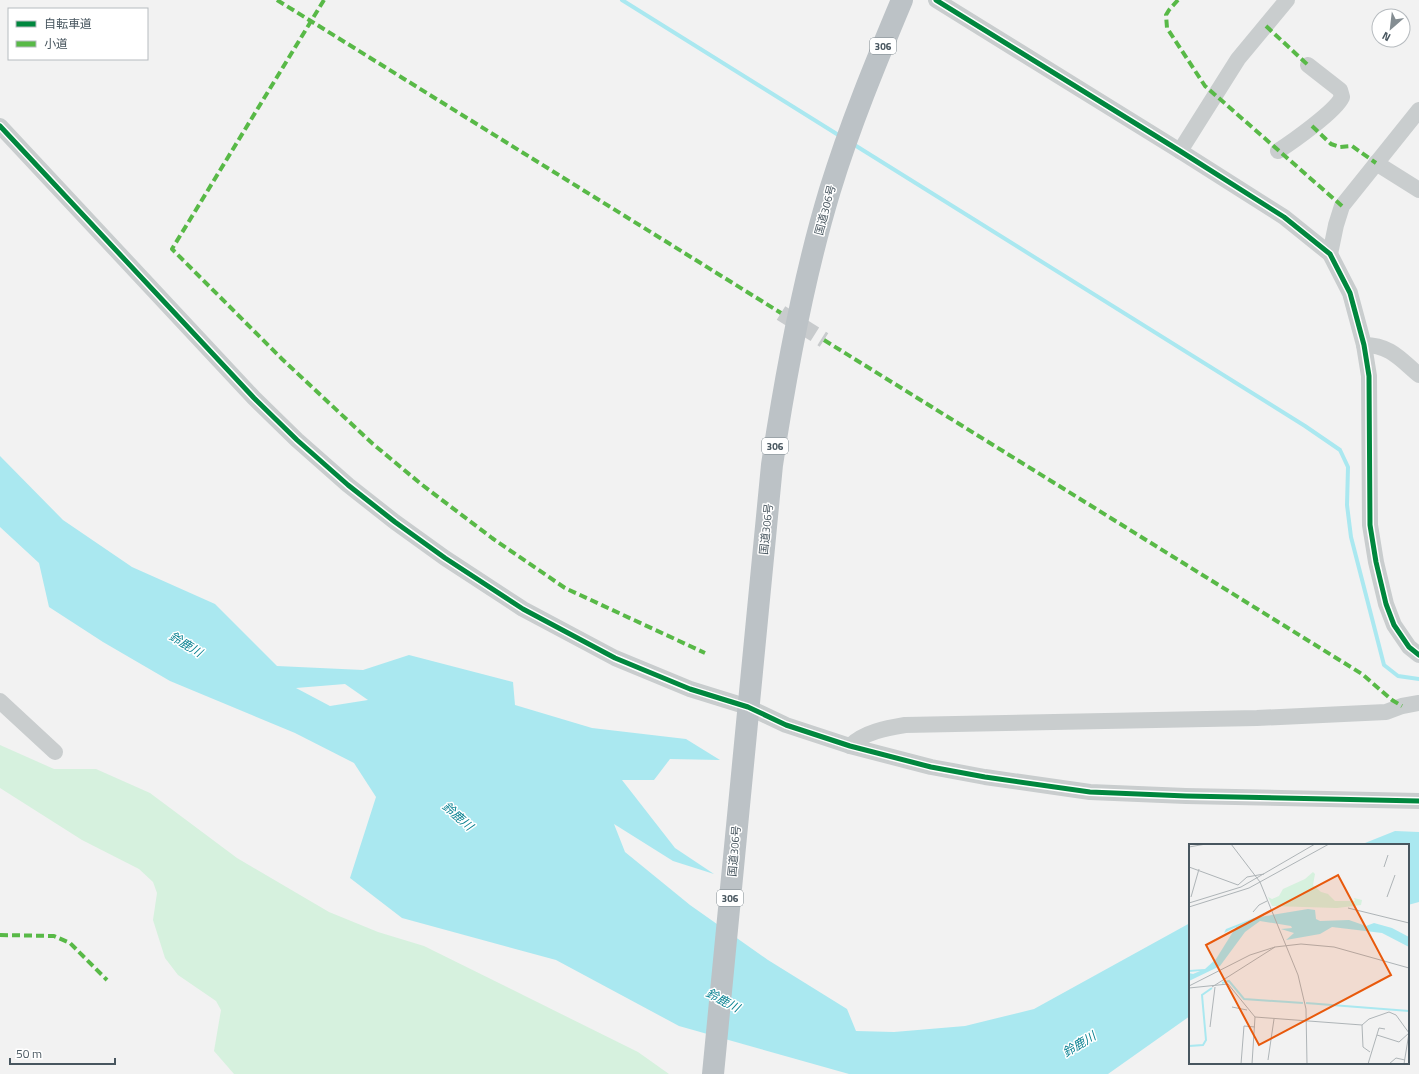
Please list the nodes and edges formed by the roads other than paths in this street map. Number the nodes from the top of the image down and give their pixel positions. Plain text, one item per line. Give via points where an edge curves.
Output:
1 (902, 0) edge
2 (936, 0) edge
3 (1287, 0) edge
4 (1308, 65) dead end
5 (1419, 110) edge
6 (0, 126) edge
7 (1180, 151) junction
8 (1278, 151) dead end
9 (1376, 163) junction
10 (1419, 190) edge
11 (1330, 254) junction
12 (1364, 345) junction
13 (1419, 374) edge
14 (1419, 655) edge
15 (0, 701) edge
16 (1419, 703) edge
17 (747, 714) junction
18 (850, 746) junction
19 (56, 752) dead end
20 (1419, 801) edge
21 (713, 1074) edge

1 - 17 highway, 国道306号 / 306 via 864,92 830,189 796,329 772,464
2 - 7 street
3 - 7 street via 1238,59
4 - 8 street via 1340,90 1342,98 1340,103
5 - 9 street
6 - 17 street via 254,398 348,485 395,522 523,609 615,658
7 - 11 street via 1284,217
9 - 10 street
9 - 11 street via 1342,206
11 - 12 street via 1350,293
12 - 13 street via 1379,345
12 - 14 street via 1369,376 1370,525 1376,562 1394,625 1409,647
15 - 19 street
16 - 18 street via 1386,712 1257,718 905,725 858,738
17 - 18 street
17 - 21 highway, 国道306号 / 306
18 - 20 street via 931,767 1090,792

